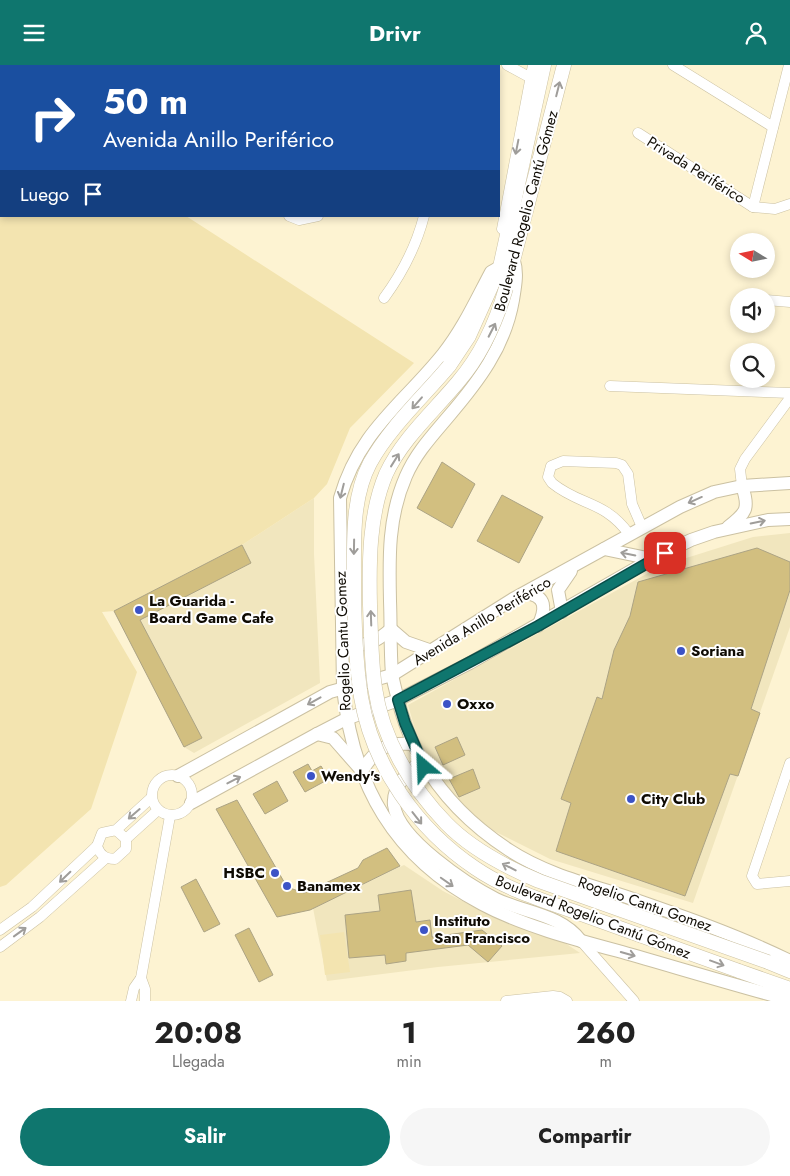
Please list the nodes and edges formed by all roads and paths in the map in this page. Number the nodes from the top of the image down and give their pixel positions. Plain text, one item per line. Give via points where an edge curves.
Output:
1 (509, 65) edge
2 (532, 65) edge
3 (544, 65) edge
4 (564, 65) edge
5 (673, 65) edge
6 (789, 65) edge
7 (531, 78) junction
8 (773, 127) junction
9 (638, 133) dead end
10 (790, 204) edge
11 (753, 207) junction
12 (292, 217) edge
13 (313, 217) edge
14 (424, 217) edge
15 (504, 248) junction
16 (513, 261) junction
17 (500, 267) junction
18 (384, 299) dead end
19 (775, 301) edge
20 (790, 302) edge
21 (610, 386) dead end
22 (790, 393) edge
23 (790, 398) edge
24 (790, 483) edge
25 (742, 486) junction
26 (790, 519) edge
27 (642, 527) junction
28 (726, 529) junction
29 (629, 534) junction
30 (604, 549) junction
31 (652, 559) junction
32 (574, 567) junction
33 (526, 593) junction
34 (562, 612) junction
35 (538, 626) junction
36 (391, 629) junction
37 (342, 637) junction
38 (432, 651) junction
39 (392, 675) junction
40 (343, 688) junction
41 (398, 700) junction
42 (346, 719) junction
43 (317, 734) junction
44 (413, 744) junction
45 (421, 762) junction
46 (790, 763) edge
47 (362, 771) junction
48 (178, 776) junction
49 (151, 798) junction
50 (190, 803) junction
51 (158, 810) junction
52 (170, 816) junction
53 (116, 829) junction
54 (126, 839) junction
55 (97, 846) junction
56 (106, 858) junction
57 (790, 881) edge
58 (32, 907) junction
59 (40, 917) junction
60 (0, 930) edge
61 (581, 941) junction
62 (0, 947) edge
63 (790, 961) edge
64 (790, 971) edge
65 (140, 978) junction
66 (790, 989) edge
67 (790, 999) edge
68 (131, 1001) edge
69 (145, 1001) edge
70 (506, 1001) edge
71 (567, 1001) edge
72 (634, 1001) edge

1 - 7 street
2 - 7 street
3 - 15 main road, Boulevard Rogelio Cantú Gómez
16 -> 4 main road, Boulevard Rogelio Cantú Gómez
5 - 8 street
6 - 8 street
7 -> 15 street via 500,235
8 - 11 street
9 - 11 street, Privada Periférico
10 - 11 street via 775,209
12 - 13 street via 299,220
14 - 18 street via 403,272
15 - 17 main road, Boulevard Rogelio Cantú Gómez
16 - 36 street, Rogelio Cantu Gomez via 516,267 514,291 503,338 472,389 420,449 396,500 389,560
64 -> 16 main road, Boulevard Rogelio Cantú Gómez, bridge via 507,867 447,824 423,795 398,756 383,722 374,680 369,575 377,500 387,473 403,447 481,351 497,320
17 -> 37 street, Rogelio Cantu Gomez via 491,272 461,329 442,355 365,441 346,478 339,518
17 -> 66 main road, Boulevard Rogelio Cantú Gómez, bridge via 469,336 449,366 388,437 370,463 360,489 354,544 358,664 361,697 369,729 401,796 421,823 475,869 526,894
19 - 20 street
21 - 22 street
23 - 25 street via 745,459 740,469
24 - 25 street, Avenida Anillo Periférico
25 -> 27 street, Avenida Anillo Periférico via 714,492
25 - 28 street via 747,505 745,512
28 -> 26 street, Avenida Anillo Periférico
27 - 29 street, Avenida Anillo Periférico
27 - 29 street via 632,504 628,474 622,465 563,461 551,466 548,477 552,483 616,517
28 - 31 street, Avenida Anillo Periférico via 691,540
29 - 30 street, Avenida Anillo Periférico
31 -> 30 street
30 - 32 street, Avenida Anillo Periférico
31 - 34 street, Avenida Anillo Periférico
32 - 33 street, Avenida Anillo Periférico
32 - 34 street via 558,590
33 - 35 street via 540,597 544,603
33 - 38 street, Avenida Anillo Periférico
34 - 35 street, Avenida Anillo Periférico
35 - 41 street, Avenida Anillo Periférico
36 - 37 street via 371,643 355,643
36 - 38 street via 406,642
36 - 39 street, Rogelio Cantu Gomez
37 - 40 street, Rogelio Cantu Gomez
38 - 39 street, Avenida Anillo Periférico
39 - 40 street, Avenida Anillo Periférico
39 - 41 street, Rogelio Cantu Gomez
40 - 42 street, Rogelio Cantu Gomez
40 -> 48 street, Avenida Anillo Periférico
41 - 42 street, Avenida Anillo Periférico
41 - 44 street, Rogelio Cantu Gomez
42 - 43 street, Avenida Anillo Periférico
42 - 47 street, Rogelio Cantu Gomez
43 - 47 street via 333,738
50 -> 43 street, Avenida Anillo Periférico
44 - 45 street, Rogelio Cantu Gomez
44 - 47 street via 400,743 381,748
45 - 61 street via 405,776 394,799 399,819 412,836 430,855 475,888 566,925
45 - 63 street, Rogelio Cantu Gomez via 459,812 511,852 543,868 693,920
46 - 57 street via 752,876 758,884
47 -> 61 street, Rogelio Cantu Gomez via 394,834 432,872 483,905
48 - 49 street via 168,775 159,780
48 - 50 street via 190,787
49 - 51 street
49 -> 53 street
50 - 52 street via 185,811
51 - 52 street
51 - 54 street
52 - 65 street
53 - 54 street
53 - 55 street via 102,833
54 - 56 street via 124,853 115,859
55 - 56 street
55 -> 58 street
56 - 59 street
58 - 59 street
58 - 60 street
62 -> 59 street
61 -> 67 street, Rogelio Cantu Gomez
61 - 72 street
65 - 68 street
65 - 69 street via 145,989
70 - 71 street via 553,996

